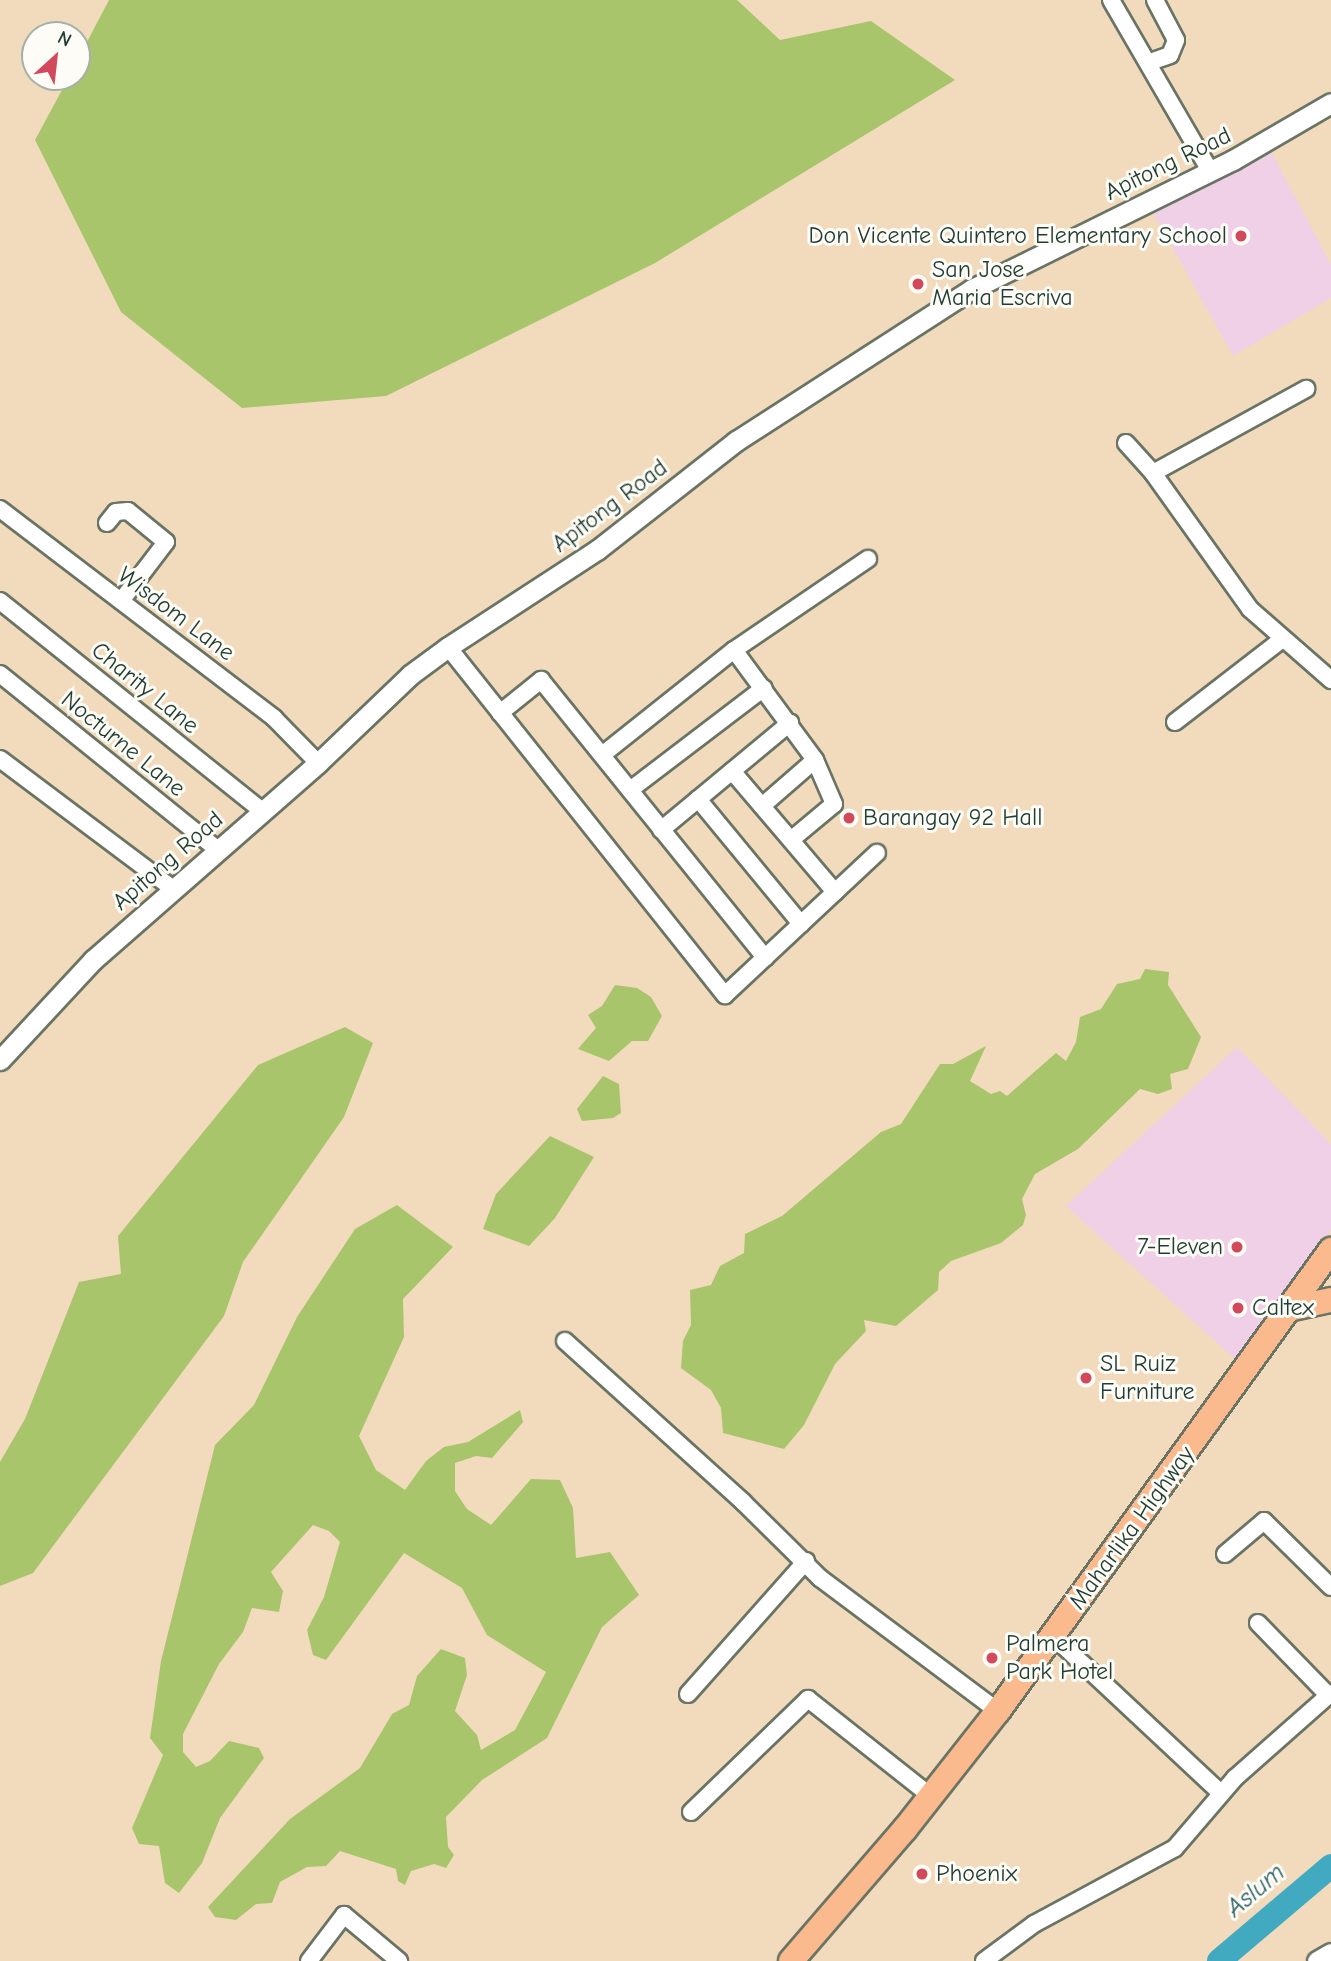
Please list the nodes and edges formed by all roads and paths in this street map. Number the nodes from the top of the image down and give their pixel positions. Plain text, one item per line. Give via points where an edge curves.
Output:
1 (1111, 0) edge
2 (1155, 0) edge
3 (1150, 62) junction
4 (1331, 103) edge
5 (1210, 171) junction
6 (1306, 388) dead end
7 (1126, 443) dead end
8 (1153, 473) junction
9 (0, 509) edge
10 (107, 523) dead end
11 (868, 559) dead end
12 (0, 601) edge
13 (121, 601) junction
14 (1281, 640) junction
15 (448, 647) junction
16 (734, 650) junction
17 (0, 674) edge
18 (1331, 680) edge
19 (764, 688) junction
20 (500, 713) junction
21 (1175, 722) dead end
22 (790, 723) junction
23 (601, 755) junction
24 (0, 759) edge
25 (815, 761) junction
26 (318, 763) junction
27 (732, 771) junction
28 (630, 790) junction
29 (698, 799) junction
30 (762, 806) junction
31 (262, 811) junction
32 (661, 830) junction
33 (791, 840) junction
34 (217, 849) junction
35 (877, 853) dead end
36 (173, 889) junction
37 (835, 892) junction
38 (801, 924) junction
39 (765, 958) junction
40 (0, 1060) edge
41 (1331, 1250) edge
42 (1331, 1300) edge
43 (1293, 1308) junction
44 (565, 1341) dead end
45 (1225, 1554) dead end
46 (806, 1561) junction
47 (1331, 1587) edge
48 (1258, 1623) dead end
49 (1053, 1636) junction
50 (688, 1694) dead end
51 (1328, 1702) edge
52 (998, 1711) junction
53 (1221, 1793) junction
54 (932, 1797) junction
55 (691, 1812) dead end
56 (1331, 1953) edge
57 (318, 1957) edge
58 (399, 1961) edge
59 (791, 1961) edge
60 (984, 1961) edge
61 (1317, 1961) edge

1 - 3 street
2 - 3 street via 1176,40 1170,55
3 - 5 street
4 - 5 street, Apitong Road
5 - 15 street, Apitong Road via 972,289 736,441 597,550
6 - 8 street
7 - 8 street
8 - 14 street via 1250,609
9 - 13 street, Wisdom Lane
10 - 13 street via 116,512 128,511 166,542
11 - 16 street
12 - 31 street, Charity Lane
13 - 26 street, Wisdom Lane via 274,718
14 - 18 street
14 - 21 street
15 - 20 street
15 - 26 street, Apitong Road via 410,676
16 - 19 street
16 - 23 street
17 - 34 street, Nocturne Lane
19 - 22 street
19 - 28 street
20 - 23 street via 541,680
20 - 39 street via 725,995
22 - 25 street
22 - 27 street
23 - 28 street
24 - 36 street
25 - 30 street
25 - 33 street via 834,804
26 - 31 street, Apitong Road
27 - 29 street
27 - 30 street
28 - 32 street
29 - 32 street
29 - 38 street
30 - 33 street
31 - 34 street, Apitong Road
32 - 39 street
33 - 37 street
34 - 36 street, Apitong Road
35 - 37 street
36 - 40 street, Apitong Road via 93,960
37 - 38 street
38 - 39 street
41 - 43 main road, Maharlika Highway
42 - 43 main road
43 - 49 main road, Maharlika Highway
44 - 46 street
45 - 47 street via 1264,1521
46 - 50 street
46 - 52 street via 820,1578
48 - 51 street
49 - 52 main road, Maharlika Highway
49 - 53 street
51 - 53 street
52 - 54 main road, Maharlika Highway
53 - 60 street via 1175,1848 1034,1924
54 - 55 street via 808,1699
54 - 59 main road, Maharlika Highway
56 - 61 street
57 - 58 street via 344,1915

